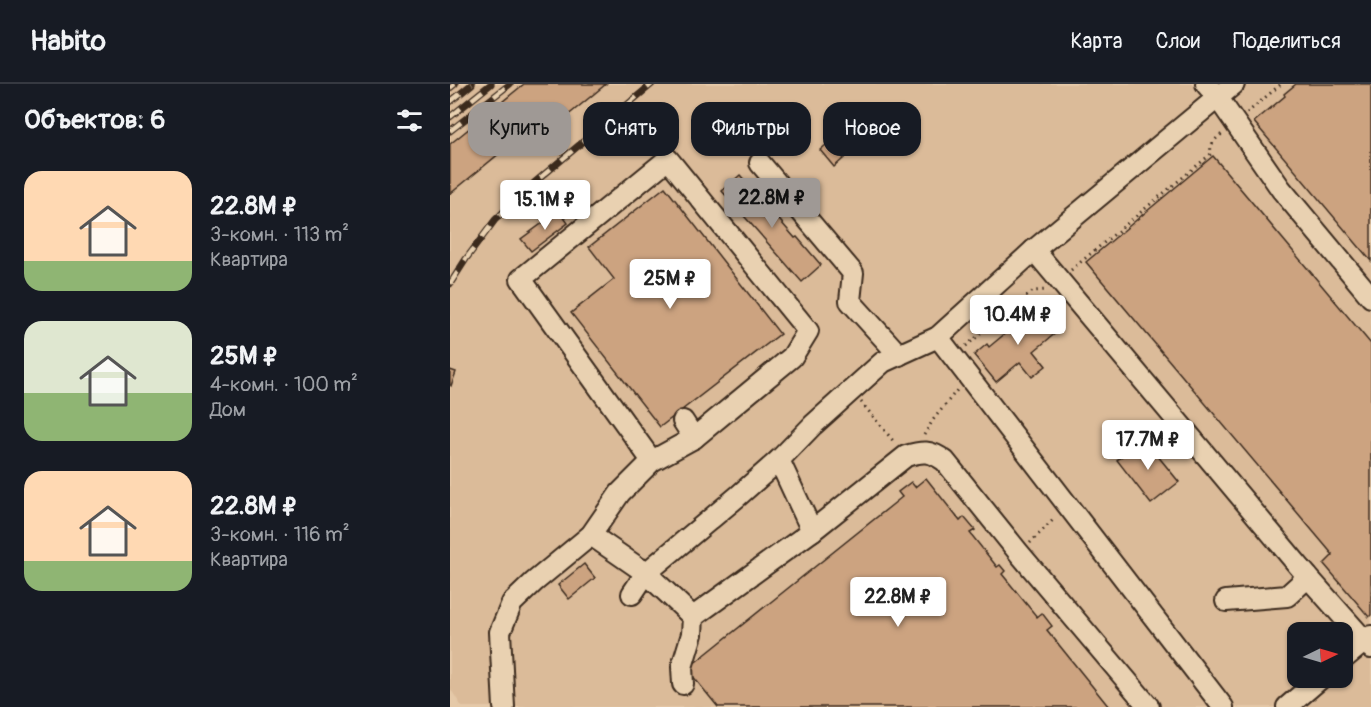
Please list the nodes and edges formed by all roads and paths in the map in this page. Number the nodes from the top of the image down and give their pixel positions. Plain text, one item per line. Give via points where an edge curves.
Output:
1 (1234, 84) edge
2 (1281, 84) edge
3 (1212, 91) edge
4 (1235, 123) junction
5 (760, 163) dead end
6 (1035, 250) junction
7 (1059, 280) junction
8 (1371, 297) edge
9 (938, 337) junction
10 (968, 353) dead end
11 (899, 355) junction
12 (851, 391) junction
13 (683, 421) dead end
14 (694, 438) junction
15 (906, 456) junction
16 (778, 460) junction
17 (652, 461) junction
18 (1069, 507) junction
19 (812, 531) junction
20 (591, 535) junction
21 (1019, 553) junction
22 (645, 573) junction
23 (1308, 577) junction
24 (632, 594) dead end
25 (1226, 601) dead end
26 (693, 617) junction
27 (1369, 642) edge
28 (1353, 653) edge
29 (683, 684) dead end
30 (1309, 688) edge
31 (504, 707) edge
32 (1149, 707) edge
33 (1223, 707) edge
34 (1287, 707) edge

1 - 3 lane
2 - 4 path
3 - 4 lane
3 - 6 lane
4 - 7 path via 1213,142 1211,154
4 - 8 lane via 1281,189
5 - 11 lane via 853,273 850,302
6 - 7 lane
6 - 9 lane
7 - 10 path via 1047,290 1033,291 964,348
7 - 23 lane
9 - 11 lane
9 - 18 lane
11 - 12 lane via 883,362
12 - 15 path
12 - 16 lane
13 - 14 lane
14 - 17 lane
14 - 17 lane via 792,357 808,331 668,159 521,279
15 - 19 lane
15 - 21 lane via 931,452 945,461
16 - 19 lane
16 - 22 lane
17 - 20 lane via 620,493
18 - 21 path
18 - 33 lane
19 - 26 lane
20 - 22 lane
20 - 31 lane via 512,603 500,632
21 - 32 lane
22 - 24 lane
22 - 26 lane
23 - 25 lane via 1287,596
23 - 27 lane
26 - 29 lane via 682,667
27 - 28 lane
30 - 34 lane

